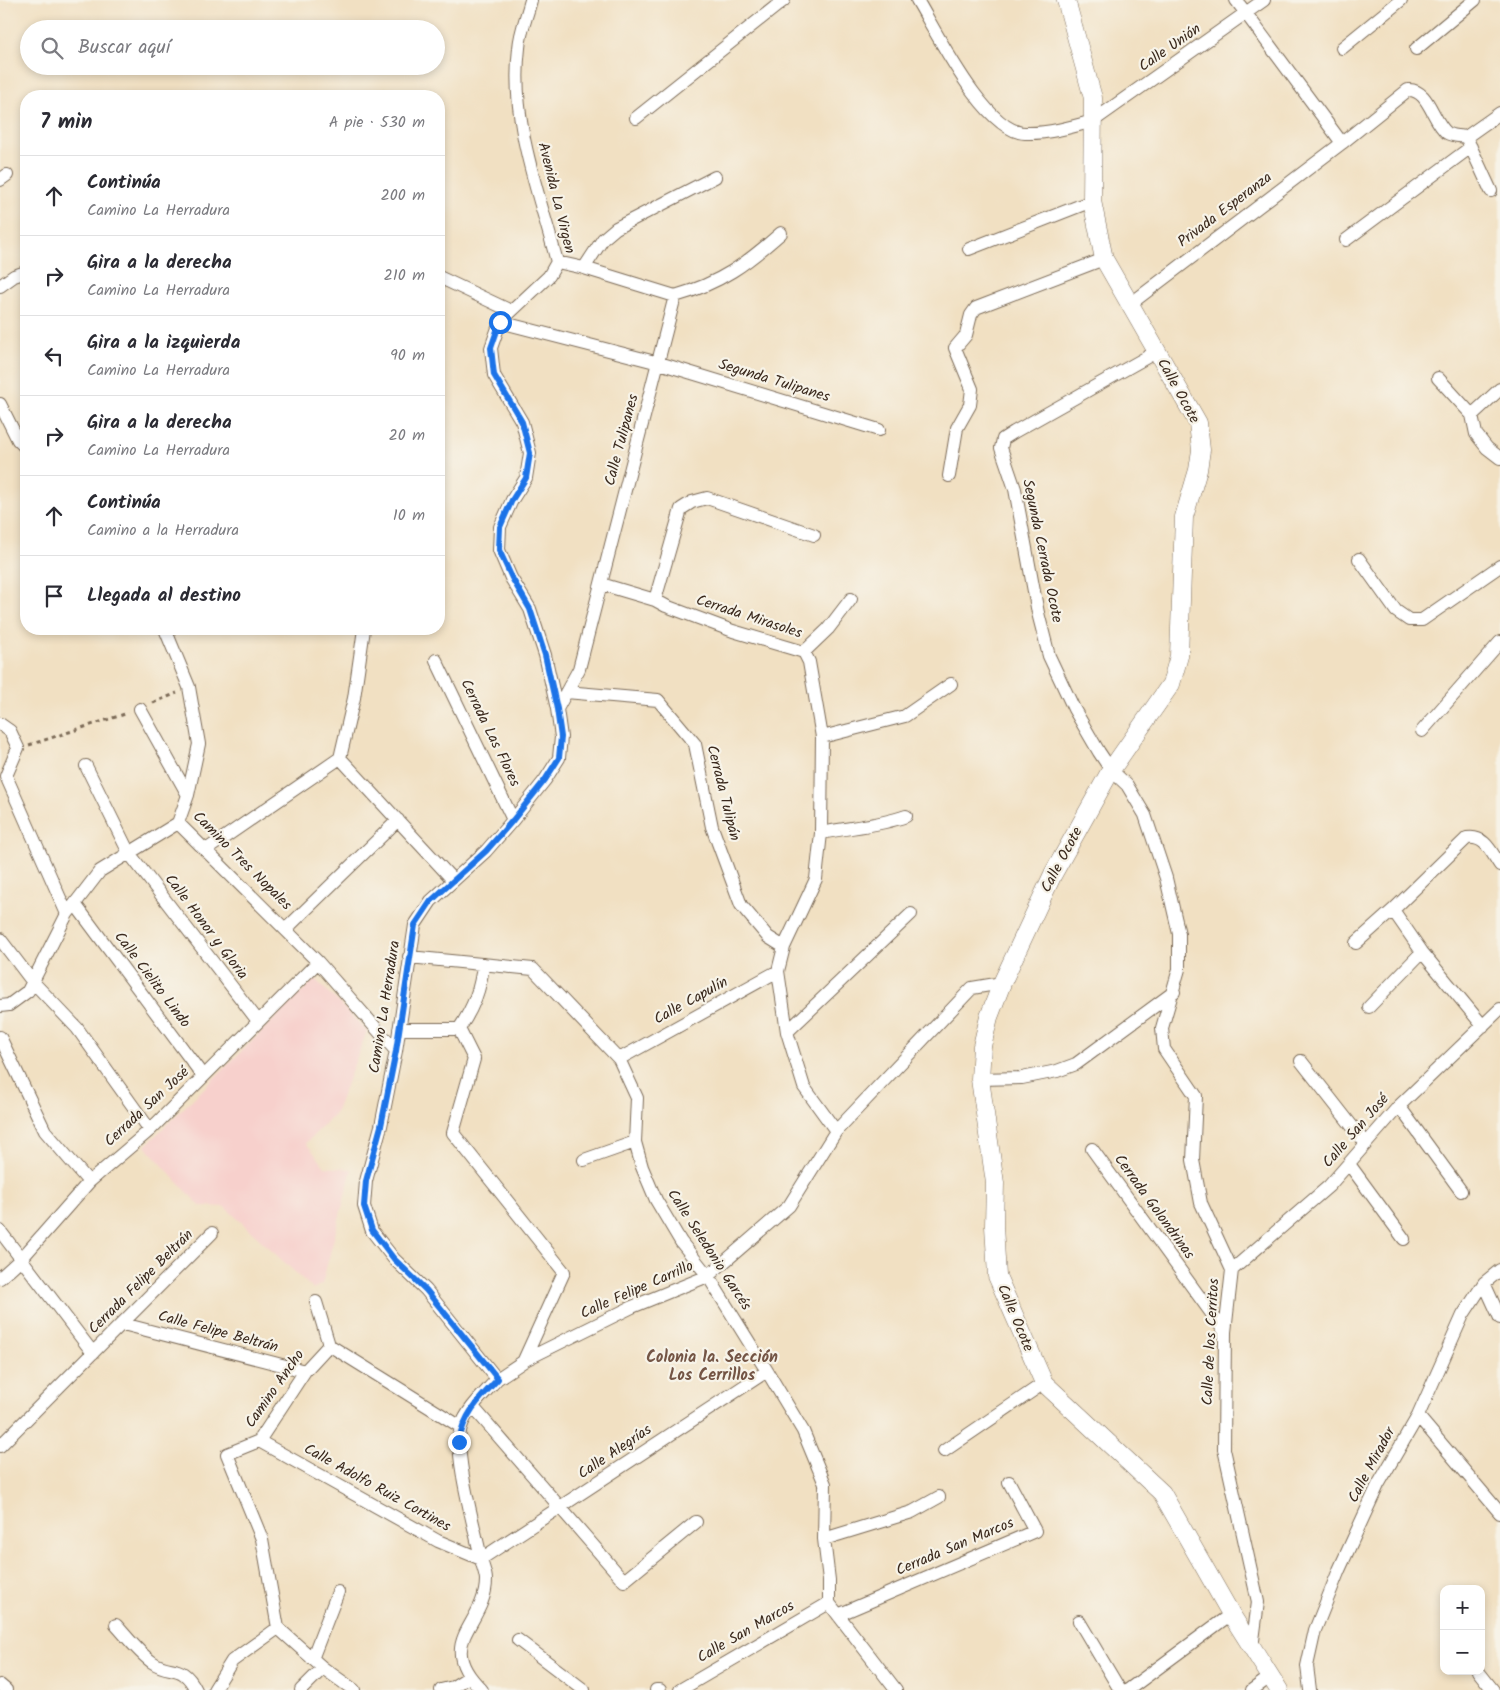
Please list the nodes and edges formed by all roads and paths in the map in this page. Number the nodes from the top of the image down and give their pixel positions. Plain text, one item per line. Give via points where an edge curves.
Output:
1 (531, 0) edge
2 (784, 0) edge
3 (917, 0) edge
4 (1066, 0) edge
5 (1236, 0) edge
6 (1264, 0) edge
7 (1402, 0) edge
8 (1475, 0) edge
9 (1247, 14) junction
10 (1342, 48) dead end
11 (1416, 49) dead end
12 (1500, 113) edge
13 (636, 118) dead end
14 (1093, 121) junction
15 (1468, 142) junction
16 (1342, 143) junction
17 (715, 177) dead end
18 (1491, 191) dead end
19 (1092, 201) junction
20 (781, 233) dead end
21 (1346, 240) dead end
22 (969, 248) dead end
23 (1104, 260) junction
24 (557, 262) junction
25 (584, 268) junction
26 (20, 274) edge
27 (445, 280) edge
28 (0, 286) edge
29 (675, 296) junction
30 (1129, 305) junction
31 (511, 311) junction
32 (500, 322) junction
33 (1156, 352) junction
34 (659, 363) junction
35 (1438, 378) dead end
36 (1500, 390) edge
37 (0, 404) edge
38 (1472, 415) junction
39 (879, 430) dead end
40 (20, 442) edge
41 (1500, 458) edge
42 (949, 476) dead end
43 (814, 534) dead end
44 (1358, 560) dead end
45 (1500, 566) edge
46 (601, 584) junction
47 (851, 599) dead end
48 (655, 600) junction
49 (167, 635) edge
50 (363, 635) edge
51 (1500, 642) edge
52 (804, 652) junction
53 (436, 660) dead end
54 (951, 684) dead end
55 (189, 687) junction
56 (566, 692) junction
57 (140, 709) junction
58 (557, 709) junction
59 (0, 724) edge
60 (1422, 731) dead end
61 (822, 737) junction
62 (18, 748) junction
63 (340, 758) junction
64 (86, 766) dead end
65 (1112, 770) junction
66 (188, 795) junction
67 (906, 816) dead end
68 (398, 820) junction
69 (513, 820) junction
70 (178, 823) junction
71 (822, 833) junction
72 (206, 850) junction
73 (129, 853) junction
74 (1500, 865) edge
75 (453, 880) junction
76 (75, 904) junction
77 (1393, 910) junction
78 (67, 914) junction
79 (910, 914) dead end
80 (286, 929) junction
81 (0, 938) edge
82 (1356, 943) dead end
83 (784, 947) junction
84 (1422, 952) junction
85 (409, 957) junction
86 (318, 962) junction
87 (483, 964) junction
88 (778, 971) junction
89 (32, 981) junction
90 (1002, 983) junction
91 (1174, 992) junction
92 (0, 1006) edge
93 (1369, 1007) dead end
94 (1500, 1009) edge
95 (258, 1021) junction
96 (1483, 1026) junction
97 (400, 1029) junction
98 (459, 1029) junction
99 (787, 1032) junction
100 (0, 1037) edge
101 (396, 1051) junction
102 (619, 1059) junction
103 (1301, 1061) dead end
104 (203, 1076) junction
105 (980, 1079) junction
106 (1399, 1106) junction
107 (150, 1130) junction
108 (836, 1131) junction
109 (635, 1142) junction
110 (1366, 1144) junction
111 (1092, 1149) dead end
112 (584, 1160) dead end
113 (1349, 1164) junction
114 (89, 1182) junction
115 (1461, 1191) dead end
116 (0, 1232) edge
117 (212, 1233) dead end
118 (1404, 1240) dead end
119 (22, 1258) junction
120 (1232, 1270) junction
121 (1500, 1270) edge
122 (708, 1276) junction
123 (0, 1278) edge
124 (1484, 1283) junction
125 (316, 1302) dead end
126 (1500, 1318) edge
127 (123, 1324) junction
128 (1225, 1332) junction
129 (329, 1345) junction
130 (93, 1353) junction
131 (524, 1360) junction
132 (305, 1371) junction
133 (767, 1371) junction
134 (498, 1379) junction
135 (1044, 1383) junction
136 (1418, 1416) junction
137 (467, 1417) junction
138 (259, 1441) junction
139 (0, 1446) edge
140 (944, 1451) dead end
141 (1008, 1482) dead end
142 (939, 1497) dead end
143 (560, 1508) junction
144 (1500, 1513) edge
145 (696, 1522) dead end
146 (824, 1539) junction
147 (481, 1559) junction
148 (338, 1592) dead end
149 (829, 1603) junction
150 (1231, 1614) junction
151 (838, 1615) junction
152 (1079, 1621) dead end
153 (116, 1625) dead end
154 (278, 1628) junction
155 (518, 1640) dead end
156 (1252, 1648) junction
157 (312, 1659) junction
158 (323, 1668) junction
159 (1481, 1675) edge
160 (469, 1677) junction
161 (1274, 1683) edge
162 (891, 1688) edge
163 (196, 1690) edge
164 (214, 1690) edge
165 (301, 1690) edge
166 (354, 1690) edge
167 (441, 1690) edge
168 (482, 1690) edge
169 (584, 1690) edge
170 (680, 1690) edge
171 (1120, 1690) edge
172 (1128, 1690) edge
173 (1252, 1690) edge
174 (1310, 1690) edge
175 (1493, 1690) edge

1 - 24 street, Avenida La Virgen via 519,48 518,82 523,133 533,182
2 - 13 street
3 - 14 street, Calle Unión via 987,112 1003,126 1024,133
4 - 14 street, Calle Ocote via 1088,74
5 - 9 street
6 - 9 street, Calle Unión
7 - 10 street
8 - 11 street
9 - 14 street, Calle Unión
9 - 16 street
12 - 15 street
14 - 19 street, Calle Ocote
15 - 16 street, Privada Esperanza via 1448,134 1438,124 1422,94 1415,89 1408,90
15 - 18 street
15 - 21 street
16 - 30 street, Privada Esperanza
17 - 25 street via 616,228
19 - 22 street
19 - 23 street, Calle Ocote
20 - 29 street via 727,276
23 - 30 street, Calle Ocote
23 - 42 street via 976,308 966,335 955,348 972,389 970,405 957,428
24 - 25 street
24 - 31 street, Avenida La Virgen via 549,276
25 - 29 street
26 - 28 street
27 - 31 street
29 - 34 street, Calle Tulipanes
30 - 33 street, Calle Ocote
31 - 32 street, Avenida La Virgen
32 - 34 street, Segunda Tulipanes
32 - 58 street, Camino La Herradura via 491,348 494,375 522,422 530,453 526,478 500,527 499,550 530,609
33 - 65 street, Calle Ocote via 1198,423 1201,450 1184,517 1178,656 1171,684
33 - 65 street, Segunda Cerrada Ocote via 1014,432 1003,439 1001,448 1015,489 1049,656 1074,708
34 - 39 street, Segunda Tulipanes
34 - 46 street, Calle Tulipanes
35 - 38 street
36 - 38 street
37 - 40 street
38 - 41 street via 1476,434
43 - 48 street via 707,498 692,502 681,509
44 - 45 street via 1396,611 1409,620 1422,620
46 - 48 street, Cerrada Mirasoles
46 - 56 street, Calle Tulipanes via 579,668
47 - 52 street via 828,629
48 - 52 street, Cerrada Mirasoles via 733,631
49 - 55 street, Camino Tres Nopales
50 - 63 street via 354,698
51 - 60 street
52 - 61 street, Cerrada Mirasoles via 809,662
53 - 69 street, Cerrada Las Flores
54 - 61 street via 905,716
55 - 57 path
55 - 66 street, Camino Tres Nopales via 199,744
56 - 58 street, Calle Tulipanes
56 - 83 street, Cerrada Tulipán via 658,700 695,744 712,827 741,905 768,937
57 - 62 path
57 - 66 street
58 - 69 street, Camino La Herradura via 561,737 559,758
59 - 62 street via 10,731
61 - 71 street, Cerrada Mirasoles
62 - 78 street via 6,776
63 - 68 street
63 - 72 street
64 - 73 street, Calle Honor y Gloria
65 - 90 street, Calle Ocote via 1053,874
65 - 91 street, Calle de los Cerritos via 1141,806 1166,878 1178,934 1179,970
66 - 70 street, Camino Tres Nopales
67 - 71 street via 885,824 866,824
68 - 75 street
68 - 80 street
69 - 75 street, Camino La Herradura via 486,851
70 - 72 street, Camino Tres Nopales
70 - 73 street
71 - 83 street, Cerrada Mirasoles via 816,879
72 - 80 street, Camino Tres Nopales
73 - 76 street via 100,871
73 - 95 street, Calle Honor y Gloria
74 - 77 street via 1483,841 1467,838
75 - 85 street, Camino La Herradura via 431,901 415,925
76 - 78 street
76 - 104 street, Calle Cielito Lindo
77 - 82 street
77 - 84 street
78 - 89 street
79 - 99 street
80 - 86 street, Camino Tres Nopales
81 - 89 street
83 - 88 street, Cerrada Mirasoles
84 - 93 street
84 - 96 street
85 - 87 street, Calle Seledonio Garcés
85 - 97 street, Camino La Herradura
86 - 95 street, Cerrada San José
86 - 101 street, Camino Tres Nopales
87 - 98 street via 474,1007
87 - 102 street, Calle Seledonio Garcés via 533,969
88 - 99 street
88 - 102 street, Calle Capulín
89 - 92 street via 28,991 9,1005
89 - 107 street via 77,1028
90 - 105 street, Calle Ocote via 982,1046
90 - 108 street, Calle Felipe Carrillo via 972,988
91 - 105 street via 1076,1064 1022,1078
91 - 120 street, Calle de los Cerritos via 1162,1028 1164,1049 1196,1096 1193,1160 1201,1203
94 - 96 street, Calle San José
95 - 104 street, Cerrada San José
96 - 106 street, Calle San José
97 - 98 street
97 - 101 street, Camino La Herradura
98 - 131 street via 474,1059 453,1133 564,1272
99 - 108 street via 804,1087
100 - 114 street via 45,1132
101 - 134 street, Camino La Herradura via 366,1181 364,1206 372,1230 394,1259 426,1290
102 - 109 street, Calle Seledonio Garcés via 637,1098
103 - 110 street
104 - 107 street, Cerrada San José
105 - 135 street, Calle Ocote via 995,1183 997,1276
106 - 110 street, Calle San José
106 - 115 street
107 - 114 street, Cerrada San José
108 - 122 street, Calle Felipe Carrillo via 789,1206
109 - 112 street
109 - 122 street, Calle Seledonio Garcés via 656,1200 681,1242
110 - 113 street, Calle San José
111 - 128 street, Cerrada Golondrinas
113 - 118 street
113 - 120 street, Calle San José via 1329,1186
114 - 119 street, Cerrada San José
116 - 119 street
117 - 127 street, Cerrada Felipe Beltrán
119 - 123 street, Cerrada San José
119 - 130 street
120 - 128 street, Calle de los Cerritos
121 - 124 street, Calle Mirador
122 - 131 street, Calle Felipe Carrillo via 632,1307
122 - 133 street, Calle Seledonio Garcés
124 - 126 street
124 - 136 street, Calle Mirador via 1463,1315
125 - 129 street
127 - 130 street, Cerrada Felipe Beltrán
127 - 132 street, Calle Felipe Beltrán
128 - 156 street, Calle de los Cerritos via 1224,1449 1258,1602
129 - 132 street, Camino Ancho
129 - 137 street
130 - 139 street
131 - 134 street, Calle Felipe Carrillo
132 - 138 street, Camino Ancho
133 - 143 street, Calle Alegrías
133 - 146 street, Calle Seledonio Garcés via 803,1431 825,1484
134 - 137 street
135 - 140 street
135 - 150 street, Calle Ocote via 1162,1493
136 - 144 street
136 - 174 street, Calle Mirador via 1378,1485 1338,1570 1315,1630 1307,1666
137 - 143 street
137 - 147 street via 459,1442
138 - 147 street, Calle Adolfo Ruiz Cortines via 438,1541
138 - 154 street, Camino Ancho via 227,1454 262,1539
141 - 151 street, Cerrada San Marcos via 1035,1531
142 - 146 street via 912,1512
143 - 145 street via 624,1581
143 - 147 street, Calle Alegrías
146 - 149 street, Calle Seledonio Garcés
147 - 160 street via 486,1580 483,1598 464,1633 461,1652
148 - 157 street
149 - 151 street
149 - 170 street, Calle San Marcos
150 - 156 street, Calle Ocote
150 - 172 street
151 - 162 street
152 - 171 street
153 - 163 street via 152,1662 182,1672
154 - 157 street
154 - 164 street via 232,1661
155 - 169 street
156 - 161 street, Calle Ocote
157 - 158 street
158 - 165 street
158 - 166 street
159 - 175 street
160 - 167 street
160 - 168 street
161 - 173 street

